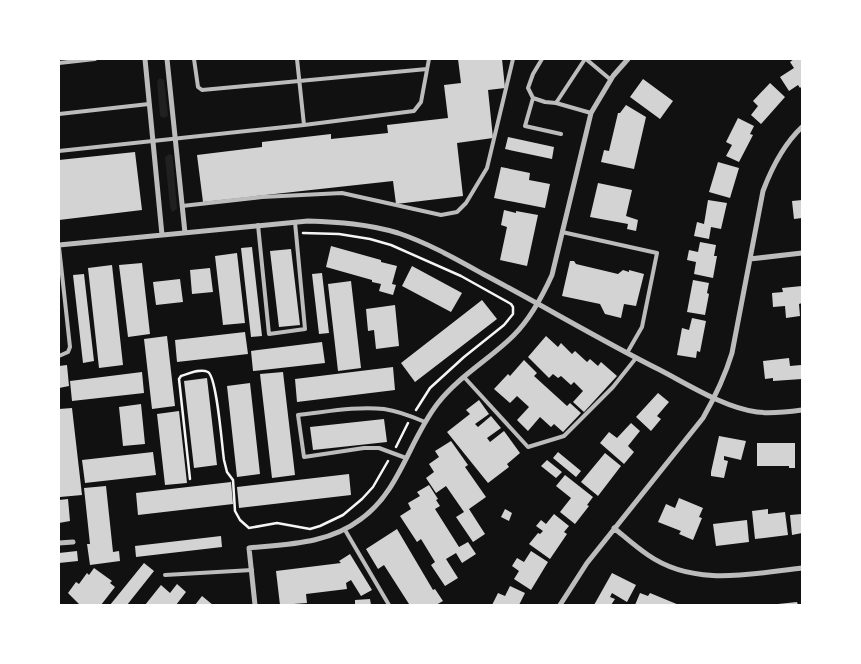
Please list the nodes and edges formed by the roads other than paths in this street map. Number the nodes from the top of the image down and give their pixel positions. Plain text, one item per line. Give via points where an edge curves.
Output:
1 (95, 59) edge
2 (144, 59) edge
3 (166, 59) edge
4 (194, 59) edge
5 (298, 59) edge
6 (429, 59) edge
7 (513, 59) edge
8 (542, 59) edge
9 (585, 59) edge
10 (628, 59) edge
11 (59, 62) edge
12 (427, 69) junction
13 (300, 80) junction
14 (611, 80) junction
15 (533, 98) junction
16 (556, 102) junction
17 (149, 104) junction
18 (591, 113) junction
19 (59, 114) edge
20 (304, 125) junction
21 (802, 127) edge
22 (561, 134) dead end
23 (174, 140) junction
24 (153, 142) junction
25 (59, 151) edge
26 (182, 206) junction
27 (296, 222) junction
28 (258, 225) junction
29 (562, 232) junction
30 (185, 233) junction
31 (162, 235) junction
32 (59, 246) edge
33 (802, 253) edge
34 (750, 259) junction
35 (60, 275) edge
36 (539, 303) junction
37 (627, 353) junction
38 (59, 356) edge
39 (636, 358) junction
40 (464, 377) junction
41 (715, 398) junction
42 (802, 410) edge
43 (425, 422) junction
44 (406, 458) junction
45 (614, 528) junction
46 (345, 530) junction
47 (73, 542) dead end
48 (59, 543) edge
49 (802, 568) edge
50 (252, 570) junction
51 (164, 575) dead end
52 (255, 605) edge
53 (389, 605) edge
54 (560, 605) edge

1 - 11 lane
2 - 17 street
3 - 23 street
4 - 13 lane via 198,87 202,90
5 - 13 lane
6 - 12 lane
7 - 26 lane via 487,168 466,204 457,212 441,215 342,193
8 - 15 lane via 528,88
9 - 14 lane
9 - 16 lane
10 - 14 street
12 - 13 lane
12 - 20 lane via 421,102 414,112
13 - 20 lane
14 - 18 street
15 - 16 lane
15 - 22 lane via 525,126
16 - 18 lane
17 - 19 lane
17 - 24 street
18 - 29 street
20 - 23 lane
21 - 34 street via 782,150 771,170
23 - 24 lane
23 - 26 street
24 - 25 lane
24 - 31 street
26 - 30 street
27 - 28 street
27 - 28 lane via 305,330 268,334
27 - 36 street via 343,222 399,234 430,246
28 - 30 street
29 - 36 street via 552,275
29 - 37 lane via 657,253 642,327
30 - 31 street
31 - 32 street
32 - 35 lane
33 - 34 street
34 - 41 street via 732,353
35 - 38 lane via 70,347 68,352
36 - 37 street
36 - 40 street via 513,336
37 - 39 street
39 - 40 lane via 613,387 564,436 528,447
39 - 41 street
40 - 43 street via 438,403
41 - 42 street via 755,412
41 - 45 street via 703,418
43 - 44 street
43 - 44 lane via 383,409 298,415 304,457 379,448
44 - 46 street via 378,504
45 - 49 street via 649,555 686,572 724,576
45 - 54 street via 587,562
46 - 50 street via 307,543 249,548
46 - 53 lane
47 - 48 street
50 - 51 lane
50 - 52 street

